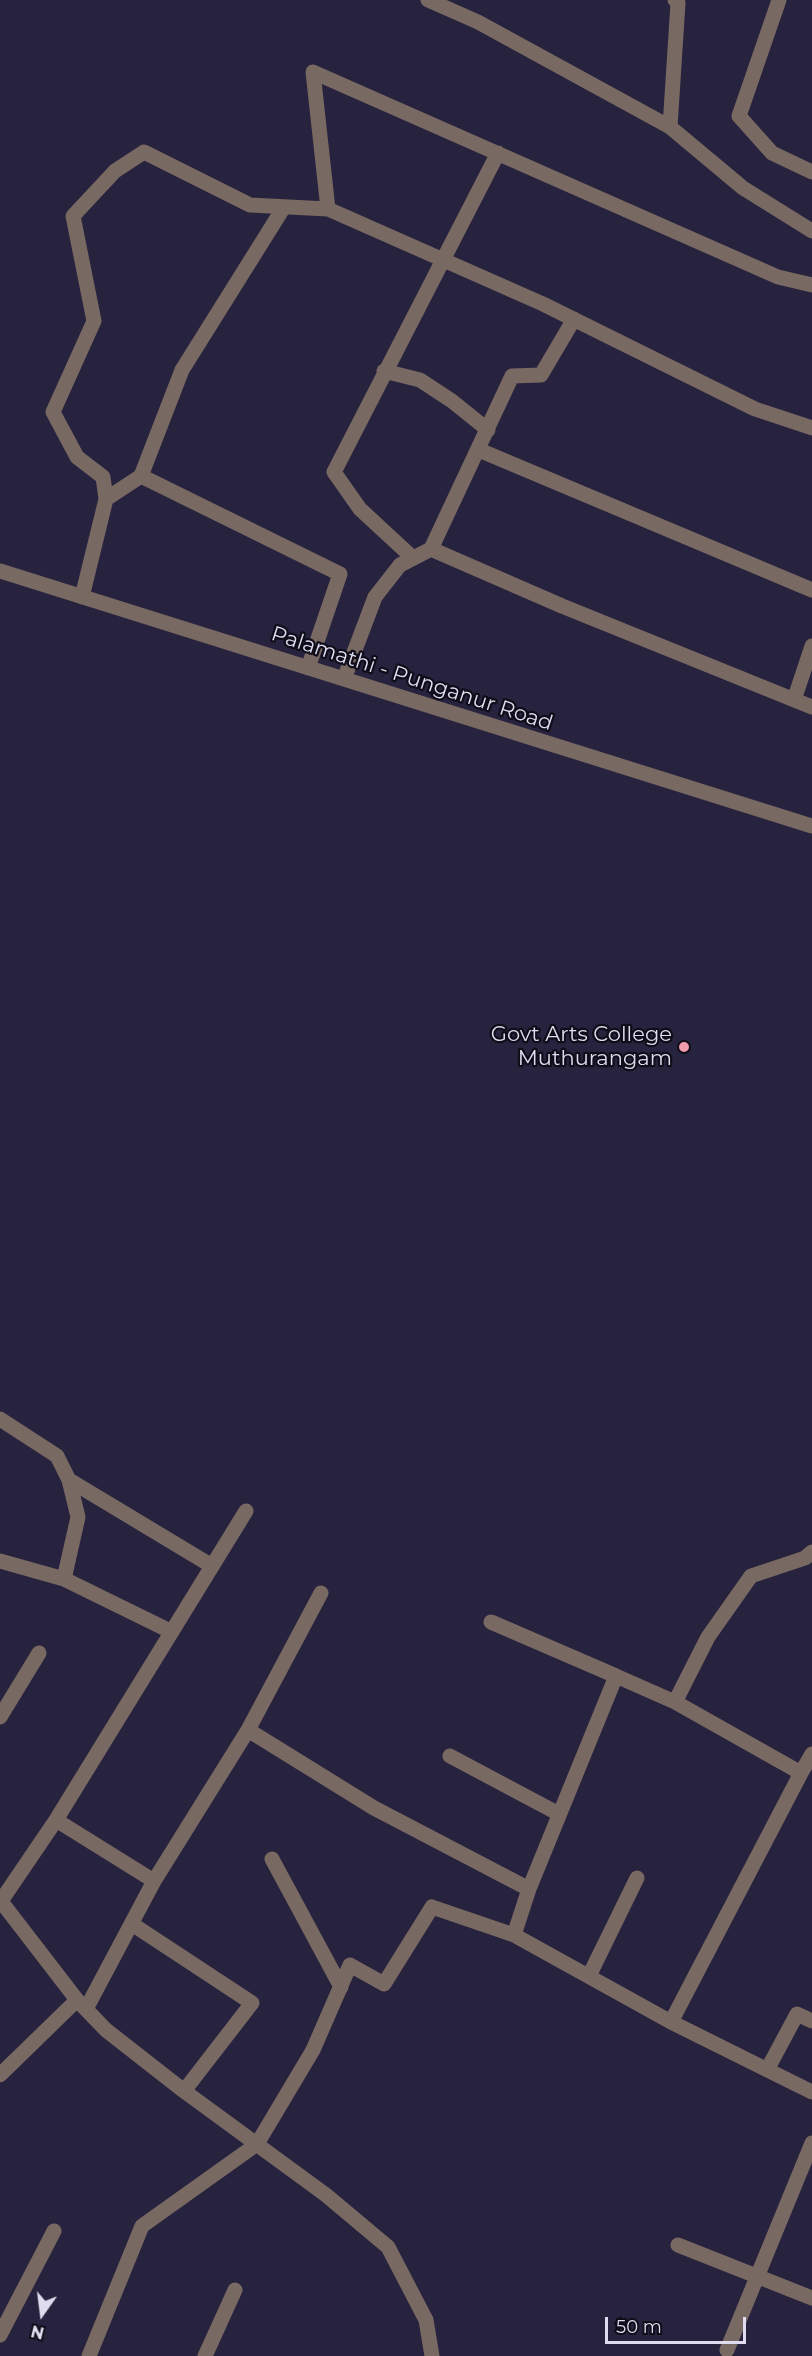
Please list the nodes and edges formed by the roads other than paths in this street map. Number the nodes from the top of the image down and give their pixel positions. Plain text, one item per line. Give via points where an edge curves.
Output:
1 (428, 0) edge
2 (675, 0) edge
3 (779, 0) edge
4 (670, 126) junction
5 (498, 153) junction
6 (812, 172) edge
7 (284, 207) junction
8 (328, 209) junction
9 (812, 231) edge
10 (442, 260) junction
11 (812, 285) edge
12 (574, 319) junction
13 (384, 371) junction
14 (812, 428) edge
15 (488, 430) junction
16 (479, 450) junction
17 (141, 476) junction
18 (106, 499) junction
19 (431, 549) junction
20 (413, 558) junction
21 (0, 572) edge
22 (812, 590) edge
23 (82, 597) junction
24 (812, 646) edge
25 (308, 668) junction
26 (344, 679) junction
27 (794, 700) junction
28 (812, 707) edge
29 (812, 826) edge
30 (0, 1419) edge
31 (69, 1480) junction
32 (246, 1511) dead end
33 (812, 1552) edge
34 (0, 1561) edge
35 (212, 1566) junction
36 (64, 1579) junction
37 (321, 1593) dead end
38 (492, 1622) dead end
39 (172, 1632) junction
40 (39, 1653) dead end
41 (616, 1676) junction
42 (675, 1702) junction
43 (0, 1717) edge
44 (248, 1730) junction
45 (812, 1754) edge
46 (450, 1756) dead end
47 (801, 1773) junction
48 (559, 1814) junction
49 (56, 1820) junction
50 (272, 1859) dead end
51 (637, 1878) dead end
52 (154, 1881) junction
53 (529, 1889) junction
54 (1, 1901) edge
55 (132, 1924) junction
56 (514, 1935) junction
57 (589, 1976) junction
58 (341, 1987) junction
59 (82, 2005) junction
60 (812, 2021) edge
61 (671, 2022) junction
62 (767, 2070) junction
63 (1, 2071) edge
64 (184, 2091) junction
65 (812, 2092) edge
66 (812, 2143) edge
67 (257, 2144) junction
68 (54, 2230) dead end
69 (678, 2245) dead end
70 (756, 2278) junction
71 (235, 2290) dead end
72 (812, 2298) edge
73 (0, 2335) edge
74 (727, 2350) dead end
75 (89, 2356) edge
76 (205, 2356) edge
77 (432, 2356) edge

1 - 4 street via 478,22
2 - 4 street via 678,3
3 - 6 street via 739,116 771,153
4 - 9 street via 743,188
5 - 8 street via 312,72
5 - 10 street
5 - 11 street via 778,277
7 - 8 street
7 - 17 street via 182,370
7 - 18 street via 250,205 144,152 115,171 73,216 94,321 53,412 77,457 103,477
8 - 10 street
10 - 12 street
10 - 13 street
12 - 14 street via 755,409
12 - 15 street via 541,375 513,376
13 - 15 street via 420,380
13 - 20 street via 334,472 360,509
15 - 16 street
16 - 19 street
16 - 22 street
17 - 18 street
17 - 25 street via 340,574
18 - 23 street
19 - 20 street
19 - 27 street
20 - 26 street via 400,565 375,597
21 - 23 street, Palamathi - Punganur Road
23 - 25 street, Palamathi - Punganur Road
24 - 27 street
25 - 26 street, Palamathi - Punganur Road
26 - 29 street, Palamathi - Punganur Road
27 - 28 street
30 - 31 street via 57,1456
31 - 35 street
31 - 36 street via 78,1517
32 - 35 street
33 - 42 street via 805,1558 751,1576 708,1637
34 - 36 street
35 - 39 street
36 - 39 street
37 - 44 street
38 - 41 street
39 - 49 street
40 - 43 street
41 - 42 street
41 - 48 street
42 - 47 street
44 - 52 street
44 - 53 street via 374,1808
45 - 47 street
46 - 48 street
47 - 61 street
48 - 53 street
49 - 52 street
49 - 54 street
50 - 58 street
51 - 57 street
52 - 55 street
53 - 56 street
54 - 59 street
55 - 59 street
55 - 64 street via 252,2003
56 - 57 street
56 - 58 street via 432,1907 384,1984 350,1965
57 - 61 street
58 - 67 street via 313,2050
59 - 63 street
59 - 64 street via 106,2030
60 - 62 street via 797,2014
61 - 62 street
62 - 65 street
64 - 67 street
66 - 70 street
67 - 75 street via 142,2226
67 - 77 street via 388,2247 426,2320
68 - 73 street
69 - 70 street
70 - 72 street
70 - 74 street
71 - 76 street

